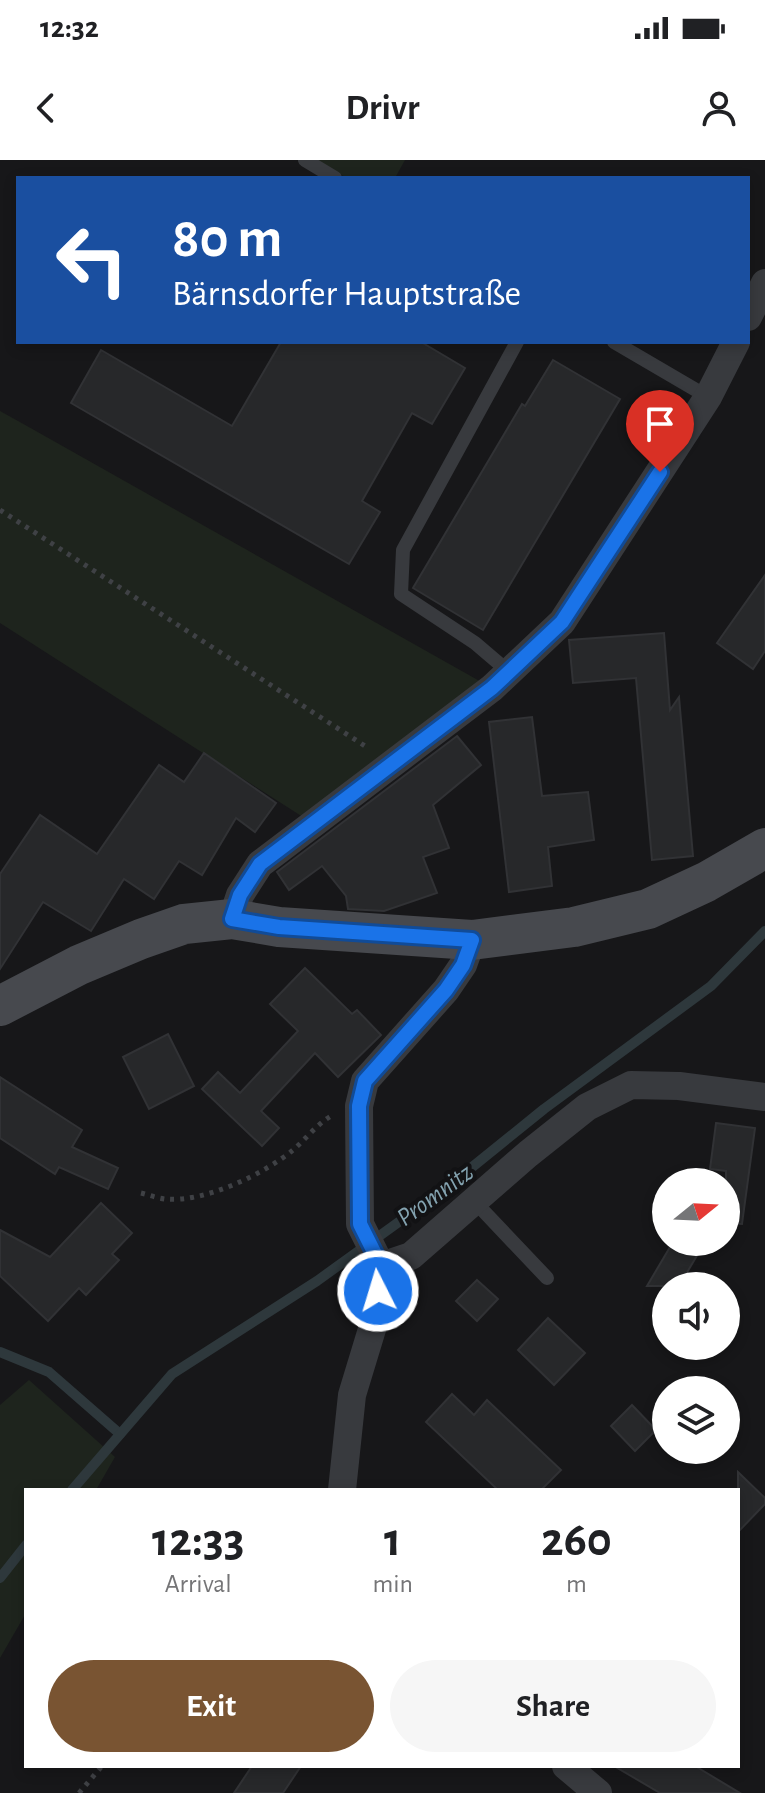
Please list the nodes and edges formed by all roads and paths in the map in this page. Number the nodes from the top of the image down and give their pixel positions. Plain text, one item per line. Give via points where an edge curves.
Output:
1 (305, 160) edge
2 (332, 176) edge
3 (765, 283) edge
4 (750, 313) edge
5 (516, 344) edge
6 (617, 344) edge
7 (735, 344) edge
8 (708, 397) junction
9 (0, 510) edge
10 (509, 672) junction
11 (393, 765) junction
12 (765, 848) edge
13 (232, 919) junction
14 (472, 940) junction
15 (0, 1006) edge
16 (765, 1097) edge
17 (359, 1106) junction
18 (141, 1193) dead end
19 (474, 1201) junction
20 (381, 1266) junction
21 (547, 1278) dead end
22 (342, 1488) edge
23 (100, 1768) edge
24 (568, 1768) edge
25 (79, 1793) edge
26 (598, 1793) edge

1 - 2 lane
3 - 4 street
5 - 10 lane via 403,550 401,594
6 - 8 lane
7 - 8 street
8 - 10 street via 562,622
9 - 11 path
10 - 11 street
11 - 13 street via 260,864
12 - 14 main road via 648,909 574,927
13 - 14 main road
13 - 15 main road via 184,924 141,939
14 - 17 street via 446,990 365,1081
16 - 19 street via 631,1085 587,1107
17 - 18 path via 321,1122 266,1168 213,1192 166,1199
17 - 20 street via 360,1224
19 - 20 street via 411,1256
19 - 21 lane
20 - 22 street via 376,1316 352,1395
23 - 25 path
24 - 26 street

